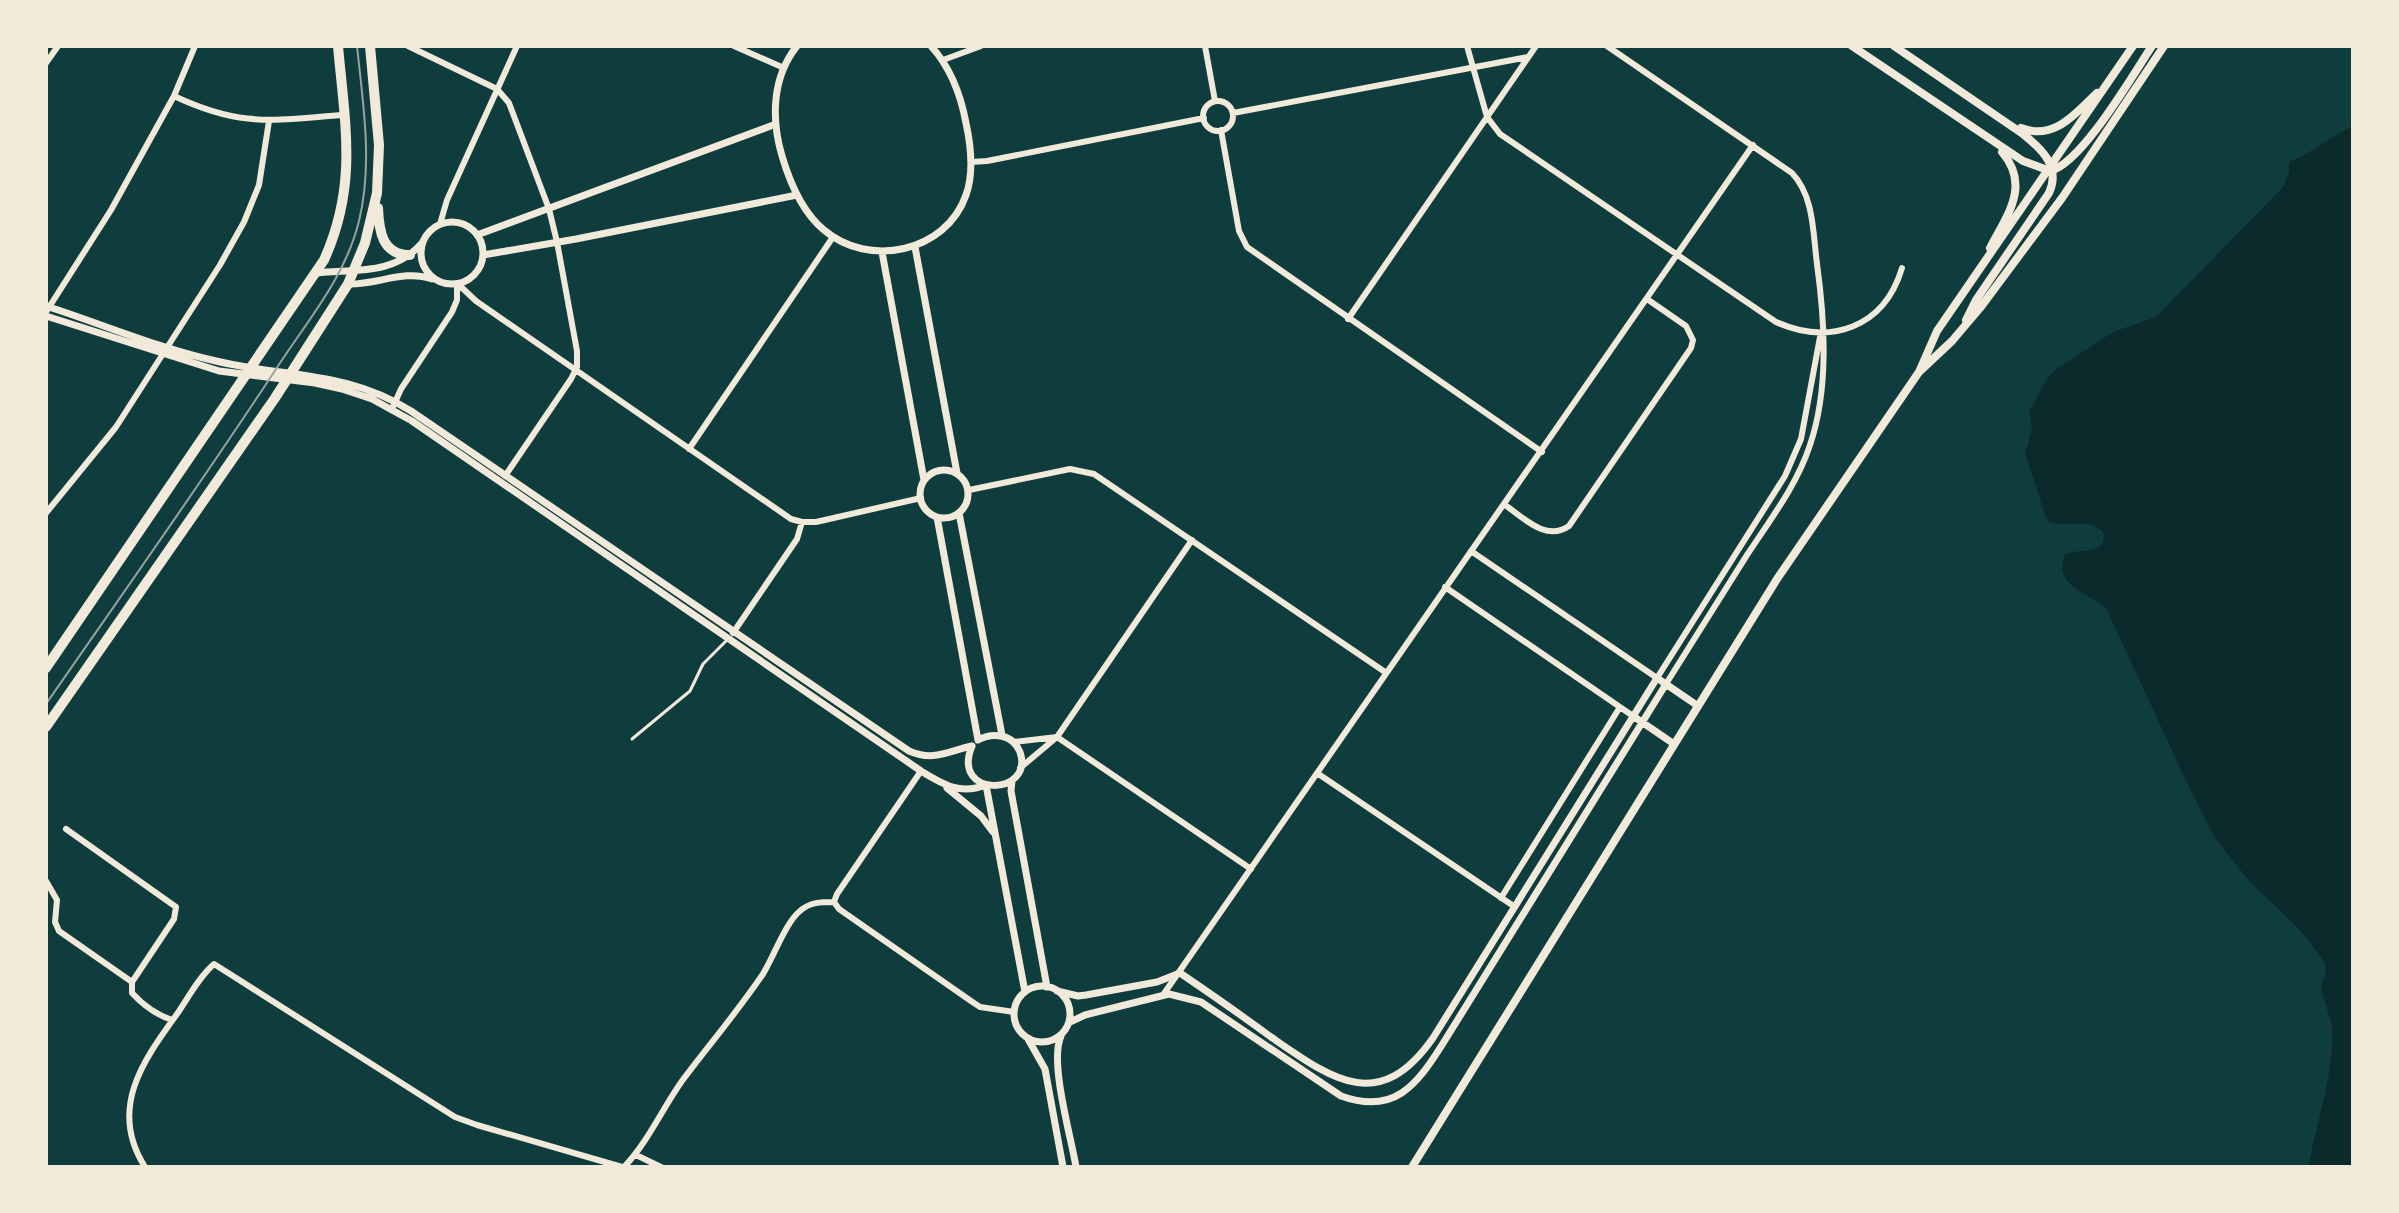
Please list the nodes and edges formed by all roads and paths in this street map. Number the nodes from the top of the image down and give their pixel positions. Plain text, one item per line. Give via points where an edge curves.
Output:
1 (58, 46) edge
2 (195, 46) edge
3 (338, 46) edge
4 (370, 46) edge
5 (517, 46) edge
6 (734, 46) edge
7 (797, 46) edge
8 (931, 46) edge
9 (981, 46) edge
10 (1205, 46) edge
11 (1467, 46) edge
12 (1536, 46) edge
13 (1607, 46) edge
14 (1852, 46) edge
15 (1894, 46) edge
16 (2133, 46) edge
17 (2152, 46) edge
18 (2164, 46) edge
19 (409, 47) edge
20 (1528, 57) junction
21 (943, 60) junction
22 (46, 63) edge
23 (784, 68) junction
24 (1473, 68) junction
25 (2109, 82) junction
26 (497, 89) junction
27 (174, 96) junction
28 (1215, 101) junction
29 (1233, 113) junction
30 (344, 115) junction
31 (1997, 116) junction
32 (1487, 117) junction
33 (1204, 118) junction
34 (269, 121) junction
35 (776, 124) junction
36 (1221, 130) junction
37 (1984, 136) junction
38 (1753, 145) junction
39 (971, 162) junction
40 (2051, 169) junction
41 (377, 193) junction
42 (797, 195) junction
43 (549, 209) junction
44 (440, 224) junction
45 (477, 235) junction
46 (833, 237) junction
47 (422, 242) junction
48 (557, 242) junction
49 (915, 247) junction
50 (882, 252) junction
51 (410, 255) junction
52 (483, 255) junction
53 (1677, 255) junction
54 (1902, 268) dead end
55 (355, 270) junction
56 (317, 273) junction
57 (438, 281) junction
58 (1973, 281) junction
59 (348, 284) junction
60 (458, 284) junction
61 (1647, 299) junction
62 (47, 310) edge
63 (1348, 319) junction
64 (1964, 324) junction
65 (1821, 333) junction
66 (166, 351) junction
67 (576, 370) junction
68 (249, 371) junction
69 (1919, 372) junction
70 (289, 376) junction
71 (393, 406) junction
72 (689, 449) junction
73 (1542, 452) junction
74 (957, 473) junction
75 (505, 476) junction
76 (924, 480) junction
77 (969, 490) junction
78 (921, 498) junction
79 (1505, 505) junction
80 (46, 513) edge
81 (959, 513) junction
82 (937, 517) junction
83 (802, 522) junction
84 (1192, 540) junction
85 (1471, 551) junction
86 (1445, 587) junction
87 (731, 635) junction
88 (46, 668) edge
89 (1385, 672) junction
90 (1657, 678) junction
91 (1666, 684) junction
92 (1698, 706) junction
93 (1620, 707) junction
94 (1633, 716) junction
95 (1642, 722) junction
96 (46, 727) edge
97 (1002, 735) junction
98 (1057, 737) junction
99 (632, 739) dead end
100 (1013, 742) junction
101 (975, 743) junction
102 (1674, 744) junction
103 (1020, 768) junction
104 (921, 771) junction
105 (1317, 773) junction
106 (1012, 781) junction
107 (940, 782) junction
108 (986, 785) junction
109 (66, 829) dead end
110 (997, 837) junction
111 (1251, 869) junction
112 (46, 881) edge
113 (1501, 898) junction
114 (834, 902) junction
115 (1515, 907) junction
116 (1180, 973) junction
117 (132, 982) junction
118 (1047, 987) junction
119 (1057, 991) junction
120 (1025, 992) junction
121 (1163, 995) junction
122 (1014, 1012) junction
123 (172, 1020) junction
124 (1070, 1022) junction
125 (1062, 1035) junction
126 (1027, 1038) junction
127 (1406, 1070) junction
128 (1333, 1077) junction
129 (1417, 1082) junction
130 (1328, 1089) junction
131 (636, 1155) junction
132 (145, 1167) edge
133 (623, 1167) edge
134 (661, 1167) edge
135 (1063, 1167) edge
136 (1076, 1167) edge
137 (1412, 1167) edge

1 - 22 street
2 - 27 street
3 - 30 highway
4 - 41 highway via 379,145
5 - 26 street
6 - 23 street
7 - 23 street
8 - 21 street
9 - 21 street
10 - 28 street
11 - 24 street
12 - 20 street
13 - 38 street
14 - 37 main road
15 - 31 main road
16 - 25 main road
17 - 40 main road via 2084,145 2064,165
18 - 64 main road via 2062,198
19 - 26 street
20 - 24 street
20 - 32 street
21 - 39 street via 963,107
23 - 35 street
24 - 29 street
24 - 32 street
25 - 31 main road via 2051,130 2027,130
25 - 40 main road
26 - 43 street via 509,103
26 - 44 street
27 - 34 street via 217,114
27 - 62 street via 111,210
28 - 29 street via 1227,103
28 - 33 street via 1206,107
29 - 36 street via 1230,125
30 - 34 street
30 - 56 highway via 344,201
31 - 40 main road via 2031,141
32 - 53 street via 1500,134
32 - 63 street
33 - 36 street via 1209,127
33 - 39 street
34 - 66 street via 264,166 252,204
35 - 42 street
35 - 43 street
36 - 63 street via 1239,231 1247,247
37 - 40 main road via 2023,161
37 - 58 main road via 2012,165 2016,192
38 - 53 street
38 - 65 street via 1803,185 1821,294
39 - 49 street via 958,211 936,235
40 - 58 main road
40 - 64 main road via 2049,193
41 - 51 highway via 383,241 395,252
41 - 55 highway
42 - 46 street via 813,220
42 - 48 street
43 - 45 street
43 - 48 street
44 - 45 street via 460,223
44 - 47 street
45 - 52 street
46 - 50 street
46 - 72 street
47 - 51 street
47 - 57 street via 425,269
48 - 52 street
48 - 67 street
49 - 50 street
49 - 74 street
50 - 76 street
51 - 55 street via 381,268
52 - 60 street via 476,273
53 - 61 street
53 - 65 street via 1776,322
54 - 65 street via 1885,301 1861,325
55 - 56 street
55 - 59 highway
56 - 68 highway
57 - 59 street via 411,274
57 - 60 street
58 - 69 main road via 1937,331
59 - 70 highway
60 - 67 street
60 - 71 street via 453,309
61 - 73 street
61 - 79 street via 1686,326 1691,348 1569,526 1545,532
62 - 66 street
63 - 73 street
64 - 69 main road
65 - 90 street via 1801,439 1785,476
65 - 91 street via 1824,368 1804,461
66 - 68 street
66 - 80 street via 116,427
67 - 72 street
67 - 75 street
68 - 70 street
68 - 88 highway
69 - 92 main road via 1777,579
70 - 71 street via 344,381
70 - 96 highway
71 - 75 street
71 - 87 street
72 - 83 street
73 - 79 street
74 - 76 street via 939,470
74 - 77 street
75 - 87 street
76 - 78 street
77 - 81 street
77 - 84 street via 1082,470
78 - 82 street
78 - 83 street
79 - 85 street
81 - 82 street
81 - 97 street
82 - 101 street
83 - 87 street via 797,539
84 - 89 street
84 - 98 street
85 - 86 street
85 - 90 street
86 - 89 street
86 - 93 street
87 - 99 lane via 703,664 690,691
87 - 101 street via 909,751 931,758
87 - 104 street
89 - 105 street
90 - 91 street
90 - 94 street
91 - 92 street
91 - 95 street
92 - 102 main road
93 - 94 street
93 - 113 street
94 - 95 street
94 - 115 street
95 - 102 street
95 - 129 street
97 - 100 street
97 - 101 street
98 - 100 street
98 - 103 street
98 - 111 street
100 - 103 street via 1020,752
101 - 108 street via 968,763
102 - 137 main road
103 - 106 street
104 - 107 street
104 - 114 street
105 - 111 street
105 - 113 street
106 - 108 street
106 - 118 street
107 - 108 street via 964,791
107 - 110 street via 981,816
108 - 110 street
109 - 117 street via 176,907 174,919
110 - 120 street
111 - 116 street
112 - 117 street via 57,900 55,922 61,934
113 - 115 street
114 - 122 street via 980,1007
114 - 131 street via 813,903 791,920 758,981 680,1084
115 - 127 street via 1433,1038
116 - 119 street via 1086,995
116 - 121 street
116 - 128 street
117 - 123 street via 136,998
118 - 119 street
118 - 120 street
119 - 124 street via 1069,1006
120 - 122 street
121 - 124 street
121 - 130 street via 1201,1002
122 - 126 street
123 - 132 street via 143,1062 132,1096 131,1133
123 - 133 street via 214,964 455,1117
124 - 125 street
125 - 126 street via 1045,1042
125 - 136 street via 1058,1068
126 - 135 street via 1045,1069
127 - 128 street via 1366,1083
127 - 129 street
128 - 130 street
129 - 130 street via 1395,1097 1368,1102
131 - 133 street
131 - 134 street

